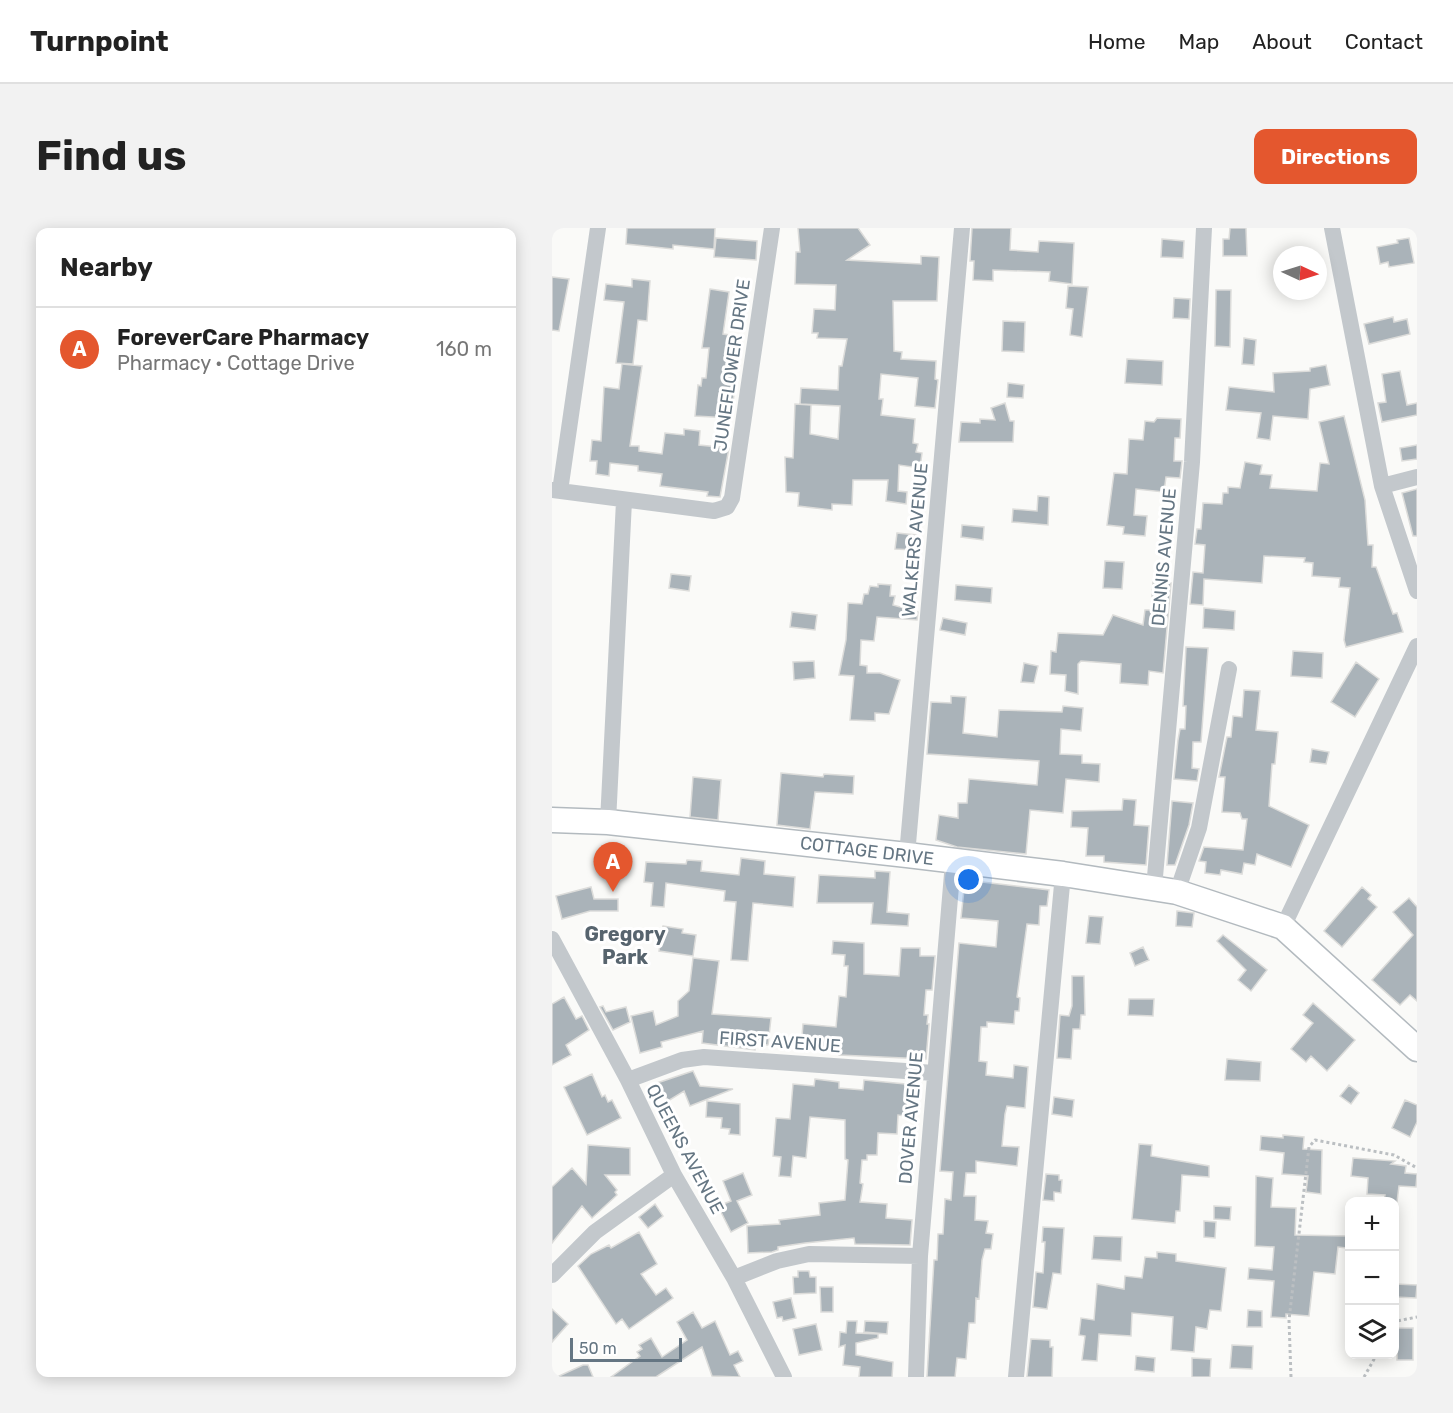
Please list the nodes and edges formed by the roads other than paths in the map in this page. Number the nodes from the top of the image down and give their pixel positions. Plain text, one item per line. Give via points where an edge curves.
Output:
1 (598, 228) edge
2 (772, 228) edge
3 (962, 228) edge
4 (1204, 228) edge
5 (1332, 228) edge
6 (1417, 477) edge
7 (1382, 486) junction
8 (556, 490) edge
9 (624, 501) junction
10 (1417, 591) edge
11 (1417, 646) edge
12 (1229, 669) dead end
13 (552, 820) edge
14 (608, 822) junction
15 (907, 855) junction
16 (953, 862) junction
17 (1063, 874) junction
18 (1165, 890) junction
19 (1283, 927) junction
20 (552, 939) edge
21 (1417, 1048) edge
22 (934, 1073) junction
23 (628, 1080) junction
24 (674, 1175) junction
25 (920, 1256) junction
26 (552, 1275) edge
27 (734, 1278) junction
28 (784, 1377) edge
29 (916, 1377) edge
30 (1016, 1377) edge

1 - 8 street
2 - 9 street, JUNEFLOWER DRIVE via 732,498 727,507 714,511
3 - 15 street, WALKERS AVENUE
4 - 18 street, DENNIS AVENUE
5 - 7 street
6 - 7 street
7 - 10 street
8 - 9 street
9 - 14 street
11 - 19 street
12 - 18 street via 1199,828
13 - 14 street, COTTAGE DRIVE
14 - 15 street, COTTAGE DRIVE
15 - 16 street, COTTAGE DRIVE
16 - 17 street, COTTAGE DRIVE
16 - 22 street, DOVER AVENUE
17 - 18 street, COTTAGE DRIVE
17 - 30 street
18 - 19 street, COTTAGE DRIVE
19 - 21 street
20 - 23 street, QUEENS AVENUE
22 - 23 street, FIRST AVENUE via 704,1057 682,1060
22 - 25 street, DOVER AVENUE
23 - 24 street, QUEENS AVENUE
24 - 26 street via 595,1232
24 - 27 street, QUEENS AVENUE
25 - 27 street via 809,1254 777,1261
25 - 29 street, DOVER AVENUE
27 - 28 street, QUEENS AVENUE

